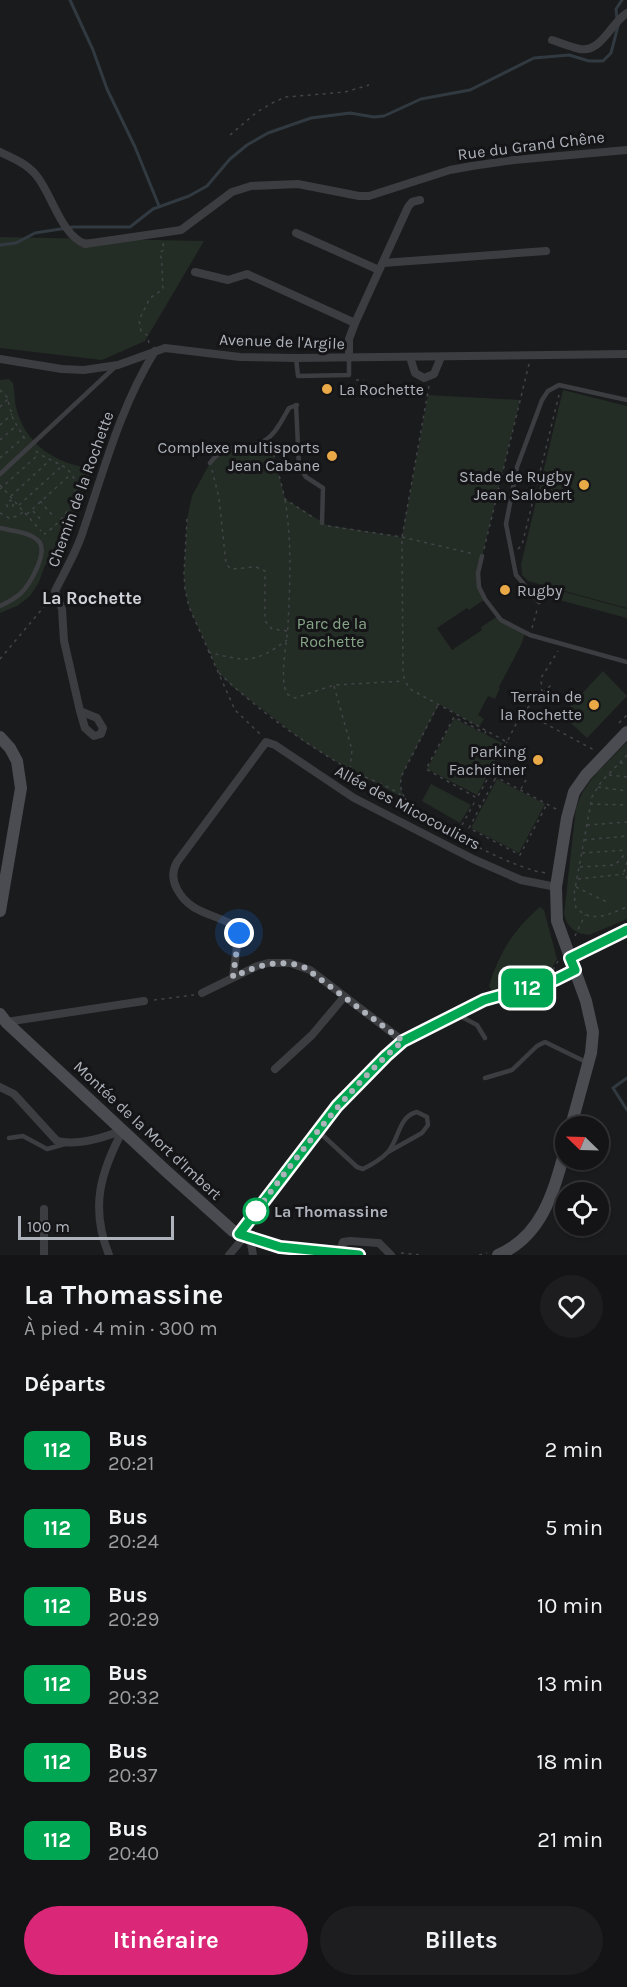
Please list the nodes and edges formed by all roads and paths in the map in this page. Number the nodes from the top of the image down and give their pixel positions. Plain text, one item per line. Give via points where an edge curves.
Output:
1 (621, 18) edge
2 (552, 40) dead end
3 (369, 85) dead end
4 (230, 135) dead end
5 (627, 150) edge
6 (0, 152) edge
7 (420, 200) dead end
8 (173, 231) junction
9 (296, 232) dead end
10 (546, 251) dead end
11 (381, 266) junction
12 (195, 272) dead end
13 (355, 323) junction
14 (155, 351) junction
15 (627, 354) edge
16 (531, 356) junction
17 (410, 357) junction
18 (441, 357) junction
19 (296, 358) junction
20 (349, 358) junction
21 (0, 359) edge
22 (118, 364) junction
23 (431, 376) junction
24 (364, 380) dead end
25 (349, 381) dead end
26 (562, 385) junction
27 (0, 390) edge
28 (8, 399) junction
29 (627, 400) edge
30 (0, 407) edge
31 (12, 414) junction
32 (0, 425) edge
33 (16, 425) junction
34 (24, 437) junction
35 (269, 437) junction
36 (0, 440) edge
37 (31, 445) junction
38 (39, 454) junction
39 (0, 458) edge
40 (49, 461) junction
41 (210, 463) joint
42 (62, 466) junction
43 (71, 473) junction
44 (0, 474) edge
45 (503, 476) junction
46 (519, 480) dead end
47 (1, 487) edge
48 (5, 491) junction
49 (0, 495) edge
50 (10, 496) junction
51 (285, 499) junction
52 (40, 501) junction
53 (18, 506) junction
54 (32, 509) junction
55 (0, 513) edge
56 (25, 513) junction
57 (54, 516) dead end
58 (187, 519) dead end
59 (42, 521) dead end
60 (322, 523) junction
61 (0, 528) edge
62 (41, 531) dead end
63 (31, 536) junction
64 (402, 537) junction
65 (511, 551) junction
66 (482, 556) junction
67 (55, 594) junction
68 (539, 602) joint
69 (0, 606) edge
70 (288, 631) junction
71 (530, 635) junction
72 (287, 640) junction
73 (563, 643) junction
74 (207, 652) junction
75 (0, 659) edge
76 (627, 662) edge
77 (219, 673) junction
78 (405, 681) junction
79 (553, 684) dead end
80 (334, 685) junction
81 (542, 694) junction
82 (439, 703) junction
83 (80, 711) dead end
84 (523, 712) junction
85 (486, 730) junction
86 (627, 732) edge
87 (0, 737) edge
88 (268, 742) junction
89 (507, 742) junction
90 (594, 750) dead end
91 (627, 755) edge
92 (620, 763) junction
93 (627, 763) edge
94 (350, 770) junction
95 (608, 775) junction
96 (489, 776) junction
97 (627, 777) edge
98 (495, 779) junction
99 (526, 780) dead end
100 (597, 787) junction
101 (521, 790) junction
102 (627, 790) edge
103 (404, 798) junction
104 (547, 804) junction
105 (590, 804) junction
106 (627, 805) edge
107 (481, 806) junction
108 (558, 810) dead end
109 (627, 822) edge
110 (462, 825) dead end
111 (586, 825) junction
112 (627, 836) edge
113 (584, 840) junction
114 (627, 851) edge
115 (581, 854) junction
116 (627, 862) edge
117 (579, 867) junction
118 (624, 874) junction
119 (577, 879) junction
120 (627, 879) edge
121 (2, 885) edge
122 (551, 886) junction
123 (575, 887) junction
124 (609, 903) dead end
125 (627, 907) edge
126 (0, 911) edge
127 (585, 915) junction
128 (627, 931) edge
129 (576, 935) dead end
130 (570, 958) junction
131 (575, 970) junction
132 (233, 977) junction
133 (202, 993) joint
134 (344, 997) junction
135 (144, 1001) joint
136 (456, 1015) junction
137 (2, 1018) edge
138 (484, 1038) dead end
139 (403, 1041) junction
140 (588, 1063) junction
141 (275, 1069) dead end
142 (485, 1078) dead end
143 (0, 1087) edge
144 (574, 1116) edge
145 (123, 1130) junction
146 (317, 1130) junction
147 (105, 1137) junction
148 (9, 1138) dead end
149 (67, 1143) junction
150 (116, 1144) junction
151 (388, 1152) junction
152 (559, 1170) edge
153 (44, 1209) dead end
154 (244, 1236) junction
155 (339, 1253) junction
156 (390, 1254) edge
157 (44, 1255) edge
158 (109, 1255) edge
159 (229, 1255) edge
160 (253, 1255) edge
161 (359, 1255) edge
162 (421, 1255) edge
163 (498, 1255) edge

1 - 2 street via 592,48
3 - 4 path via 345,92 286,97 257,112
5 - 8 street, Rue du Grand Chêne via 471,166 369,196 298,184 250,186 232,192 186,227
6 - 8 street, Rue du Grand Chêne via 28,166 48,191 74,237 85,244
7 - 11 street via 408,207
8 - 14 path via 160,252 163,289 150,298 139,320 141,331
9 - 11 street
10 - 11 street
11 - 13 street
12 - 13 street via 228,280 247,274
13 - 20 street via 349,339
14 - 19 street, Avenue de l'Argile via 168,348 240,357
14 - 22 street, Avenue de l'Argile
14 - 67 street, Chemin de la Rochette via 133,389 81,536
15 - 16 street, Avenue de l'Argile
16 - 18 street, Avenue de l'Argile
16 - 45 path
17 - 18 street, Avenue de l'Argile
17 - 20 street, Avenue de l'Argile
17 - 23 street via 418,375
18 - 23 street
19 - 20 street, Avenue de l'Argile
19 - 20 lane via 298,376 349,375
21 - 22 street, Avenue de l'Argile via 71,370
22 - 37 lane
23 - 64 path
24 - 25 path
26 - 29 lane
26 - 65 path via 522,545
26 - 65 lane via 545,394 518,467 506,520
27 - 28 path
28 - 30 path
28 - 31 path
31 - 32 path
31 - 33 path
33 - 34 path
33 - 36 path
34 - 37 path
34 - 39 path
35 - 41 lane via 260,443 224,450
35 - 51 path
35 - 60 lane via 289,408 298,405 298,461 303,473 323,488
37 - 38 path
37 - 44 lane
38 - 40 path
38 - 47 path
40 - 42 path
40 - 50 path
41 - 70 path via 219,498 226,564 231,569 256,567 266,571 265,621 272,629
42 - 43 path
42 - 53 path
43 - 52 path
43 - 63 path via 74,496 68,512 48,532
45 - 46 path, bridge
45 - 66 path
47 - 48 path
48 - 49 path
48 - 50 path
50 - 53 path
51 - 60 path
51 - 70 path via 290,528
52 - 54 path
52 - 57 path
53 - 56 path
54 - 56 path
54 - 59 path
55 - 56 path via 9,518
56 - 62 path
58 - 74 path via 185,589
60 - 64 path
61 - 63 lane
63 - 69 lane via 41,548 37,567 25,589
64 - 66 path
64 - 78 path
65 - 68 lane via 517,577
66 - 71 lane via 478,573 480,592 501,620
67 - 75 path
67 - 83 street via 62,609 64,641
68 - 71 path
70 - 72 path
71 - 73 lane
72 - 74 path via 259,657 236,659
72 - 80 path via 287,694 295,698
73 - 76 lane
73 - 81 path via 541,678
74 - 77 path
77 - 88 path via 235,710
77 - 94 path via 278,723
78 - 80 path
78 - 82 path via 410,689
79 - 81 path
80 - 94 path via 352,750
81 - 84 path
82 - 85 path
82 - 103 path via 402,775
84 - 89 path
84 - 90 path
85 - 89 path
85 - 96 path via 484,733 454,717 426,769 477,798
86 - 122 street via 574,792
87 - 121 street via 18,761 21,788
88 - 122 street, Allée des Micocouliers via 382,813 513,877
88 - 132 street via 177,862 173,873 176,888 188,905 237,927
89 - 96 path
91 - 92 path
92 - 93 path
92 - 95 path
94 - 103 path
95 - 97 path
95 - 100 path
96 - 98 path
98 - 101 path
98 - 107 path
99 - 101 path
100 - 102 path
100 - 105 path
101 - 104 path
103 - 122 path via 422,814 479,846 530,870 548,873
104 - 107 path via 520,855 469,828
104 - 108 path
105 - 106 path
105 - 111 path
107 - 110 path via 474,803
109 - 111 path
111 - 113 path
112 - 113 path
113 - 115 path
114 - 115 path
114 - 117 path via 615,865
115 - 117 path
116 - 118 path
117 - 119 path
118 - 119 path
118 - 120 path
119 - 123 path
121 - 126 street
122 - 130 street via 557,921
123 - 124 path
123 - 127 path via 575,905
125 - 127 path via 603,916
127 - 129 path
128 - 130 street
130 - 131 street
131 - 136 street via 555,980 491,998
131 - 140 street via 592,1024
132 - 133 street
132 - 134 street via 268,963 290,963 310,970
133 - 135 path
134 - 139 street
134 - 141 street via 312,1035
135 - 137 street
136 - 138 lane via 477,1026
136 - 139 street
137 - 145 street, Montée de la Mort d'Imbert
139 - 146 street
140 - 142 lane via 545,1042 512,1070
140 - 144 street
143 - 149 street via 14,1094 54,1139
145 - 147 street
145 - 150 street
145 - 154 street, Montée de la Mort d'Imbert via 228,1227
146 - 151 lane via 361,1168
146 - 154 street
147 - 149 street
147 - 150 street
148 - 149 lane via 23,1136 47,1149
150 - 158 street via 98,1198
151 - 151 lane via 422,1133 428,1125 427,1117 417,1112 406,1117
152 - 163 street via 542,1215 524,1238
153 - 157 street
154 - 155 street, Montée de la Mort d'Imbert via 280,1247
154 - 159 street
154 - 160 street
155 - 156 street via 343,1242 350,1240 379,1243
155 - 161 street, Montée de la Mort d'Imbert
156 - 162 path

